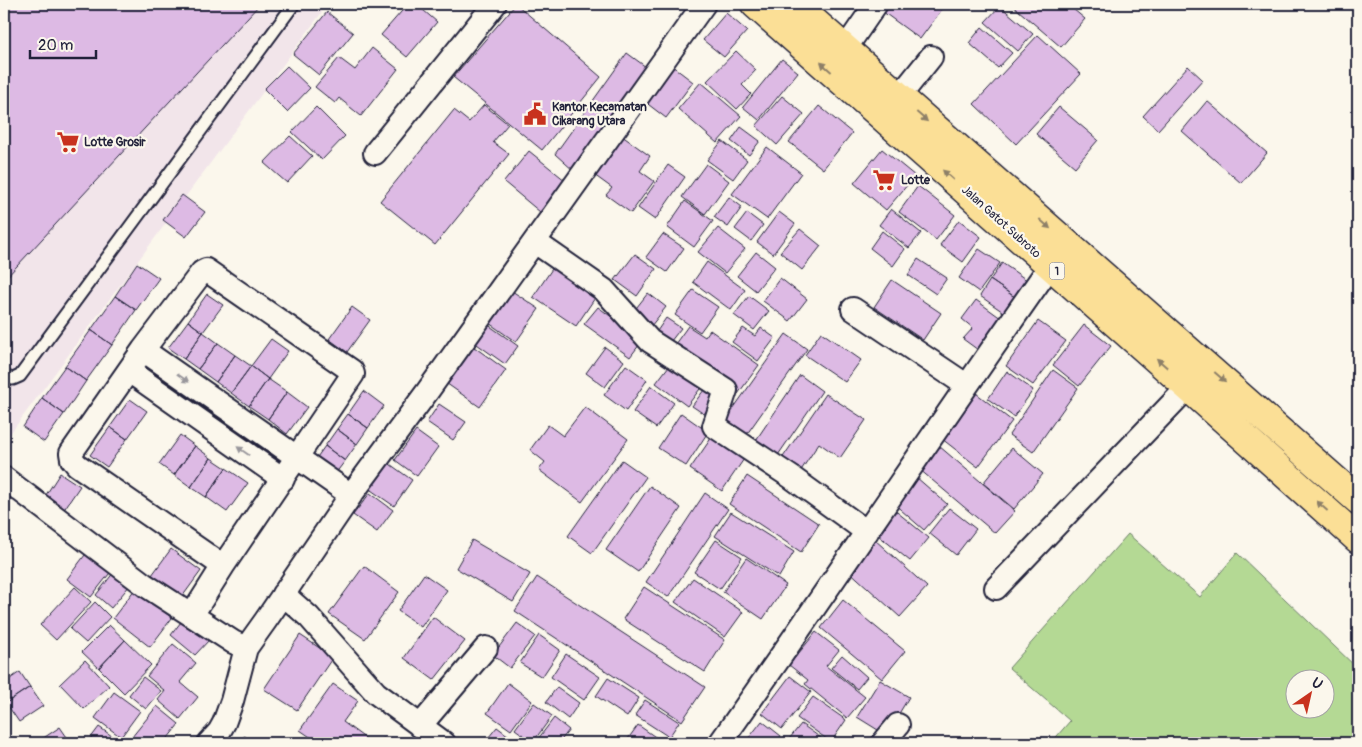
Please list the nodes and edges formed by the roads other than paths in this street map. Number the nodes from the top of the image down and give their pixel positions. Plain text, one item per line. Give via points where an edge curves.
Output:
1 (294, 4) edge
2 (495, 4) edge
3 (704, 4) edge
4 (755, 4) edge
5 (794, 4) edge
6 (876, 4) edge
7 (845, 49) junction
8 (931, 56) dead end
9 (899, 97) junction
10 (375, 153) dead end
11 (535, 242) junction
12 (1050, 266) junction
13 (853, 309) dead end
14 (143, 350) junction
15 (129, 371) junction
16 (4, 376) edge
17 (966, 385) junction
18 (1188, 386) junction
19 (296, 457) junction
20 (4, 478) edge
21 (283, 479) junction
22 (351, 495) junction
23 (1358, 500) edge
24 (868, 532) junction
25 (1358, 539) edge
26 (223, 566) junction
27 (996, 588) dead end
28 (283, 594) junction
29 (192, 616) junction
30 (246, 648) junction
31 (486, 648) dead end
32 (898, 725) dead end
33 (420, 726) junction
34 (209, 743) edge
35 (444, 743) edge
36 (720, 743) edge
37 (883, 743) edge

1 - 16 lane via 20,376
2 - 10 street
3 - 11 street
12 -> 4 highway, Jalan Gatot Subroto / 1
5 - 7 highway, 1
6 - 7 street
7 - 9 highway, 1
8 - 9 street
9 -> 23 highway, 1
11 - 22 street
11 - 24 street via 604,290 650,341 726,390 714,426
12 - 17 street
18 -> 12 highway, Jalan Gatot Subroto / 1
13 - 17 street
14 - 15 street
14 -> 19 street
14 - 19 street via 206,270 352,371 352,378
21 -> 15 street
15 - 26 street via 71,453 72,459
17 - 24 street
25 -> 18 highway, Jalan Gatot Subroto / 1
18 - 27 street
19 - 21 street
19 - 22 street
20 - 29 street via 145,585
21 - 26 street
22 - 28 street
24 - 36 street
26 - 29 street
28 - 30 street
28 - 33 street via 309,617 376,693
29 - 30 street
30 - 34 street via 224,723
31 - 33 street
32 - 37 street
33 - 35 street

